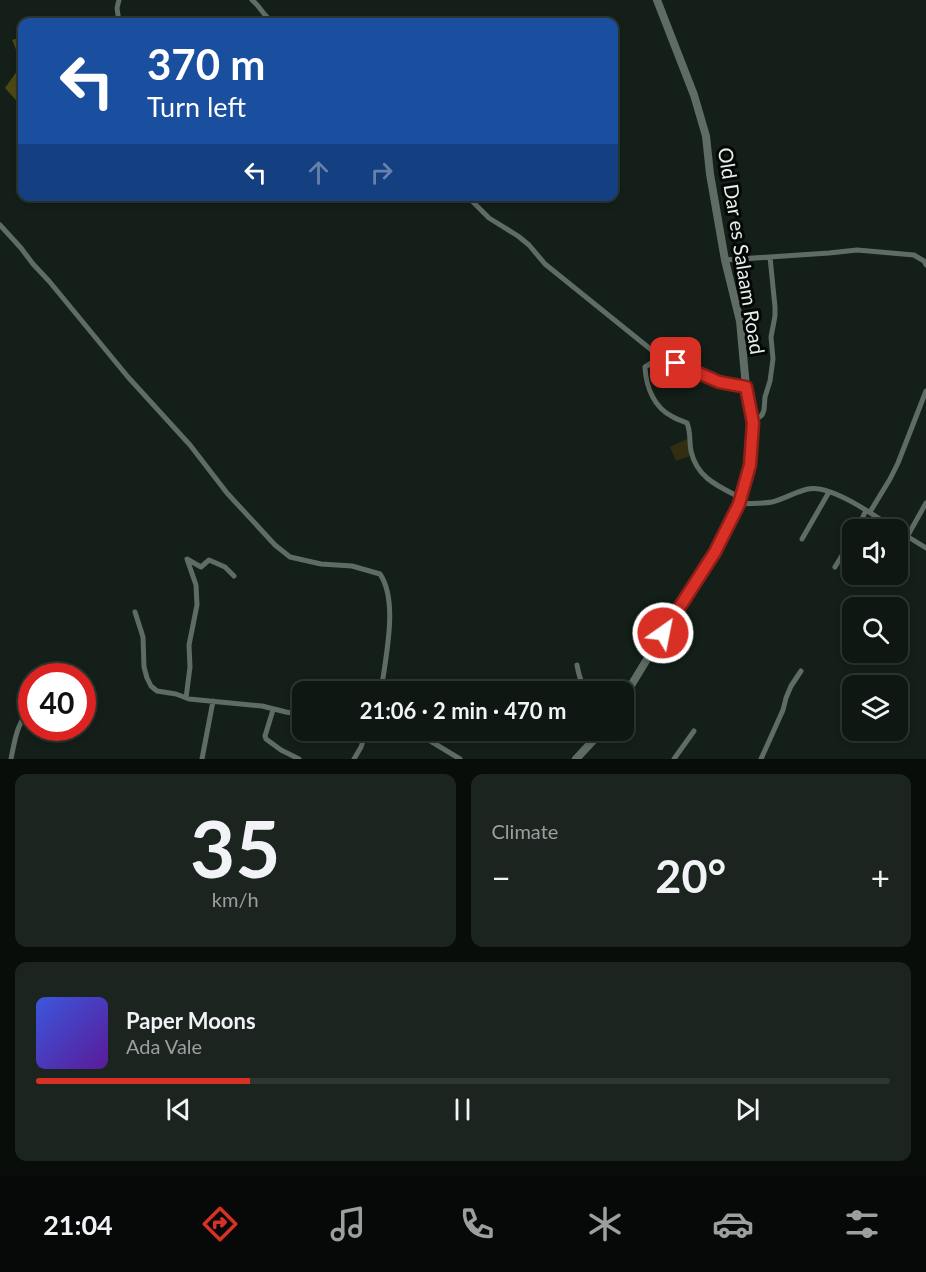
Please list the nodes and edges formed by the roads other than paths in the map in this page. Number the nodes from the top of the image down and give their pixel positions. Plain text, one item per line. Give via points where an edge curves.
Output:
1 (119, 0) edge
2 (252, 0) edge
3 (657, 0) edge
4 (118, 18) edge
5 (268, 18) edge
6 (472, 201) edge
7 (0, 225) edge
8 (770, 257) junction
9 (725, 260) junction
10 (926, 265) edge
11 (659, 356) junction
12 (746, 387) junction
13 (926, 391) edge
14 (753, 423) junction
15 (829, 492) junction
16 (740, 501) junction
17 (926, 503) edge
18 (868, 511) junction
19 (863, 519) edge
20 (880, 519) edge
21 (908, 535) edge
22 (908, 538) edge
23 (802, 539) dead end
24 (926, 548) edge
25 (842, 555) edge
26 (835, 567) dead end
27 (234, 576) dead end
28 (135, 612) dead end
29 (577, 665) dead end
30 (801, 671) dead end
31 (382, 681) edge
32 (582, 681) edge
33 (634, 681) edge
34 (186, 698) junction
35 (213, 701) junction
36 (273, 710) junction
37 (292, 713) edge
38 (18, 725) edge
39 (694, 731) dead end
40 (363, 741) edge
41 (430, 741) edge
42 (593, 741) edge
43 (11, 759) edge
44 (202, 759) edge
45 (299, 759) edge
46 (354, 759) edge
47 (460, 759) edge
48 (576, 759) edge
49 (674, 759) edge
50 (761, 759) edge

1 - 4 street
2 - 5 street
3 - 9 street, Old Dar es Salaam Road via 706,136
6 - 11 street
7 - 31 street via 275,545 290,557 380,574 385,581 390,621
8 - 9 street
8 - 10 street via 857,250 914,255
8 - 14 street via 776,307 771,337 773,359 764,410
9 - 12 street, Old Dar es Salaam Road via 740,321
11 - 12 street via 719,382
11 - 16 street via 645,367 654,399 669,415 687,423 691,450 702,475
12 - 14 street, Old Dar es Salaam Road
13 - 18 street via 898,463
14 - 16 street, Old Dar es Salaam Road via 750,465
15 - 16 street via 809,489 771,502
15 - 18 street
15 - 23 street
16 - 33 street, Old Dar es Salaam Road via 715,552
17 - 21 street
18 - 19 street
18 - 20 street
22 - 24 street
25 - 26 street
27 - 34 street via 209,560 201,567 187,559 196,585 197,605 189,645
28 - 34 street via 143,637 144,668 151,686
29 - 32 street
30 - 50 street
34 - 35 street
35 - 36 street
35 - 44 street
36 - 37 street
36 - 45 street via 266,739
38 - 43 street
39 - 49 street
40 - 46 street
41 - 47 street
42 - 48 street

